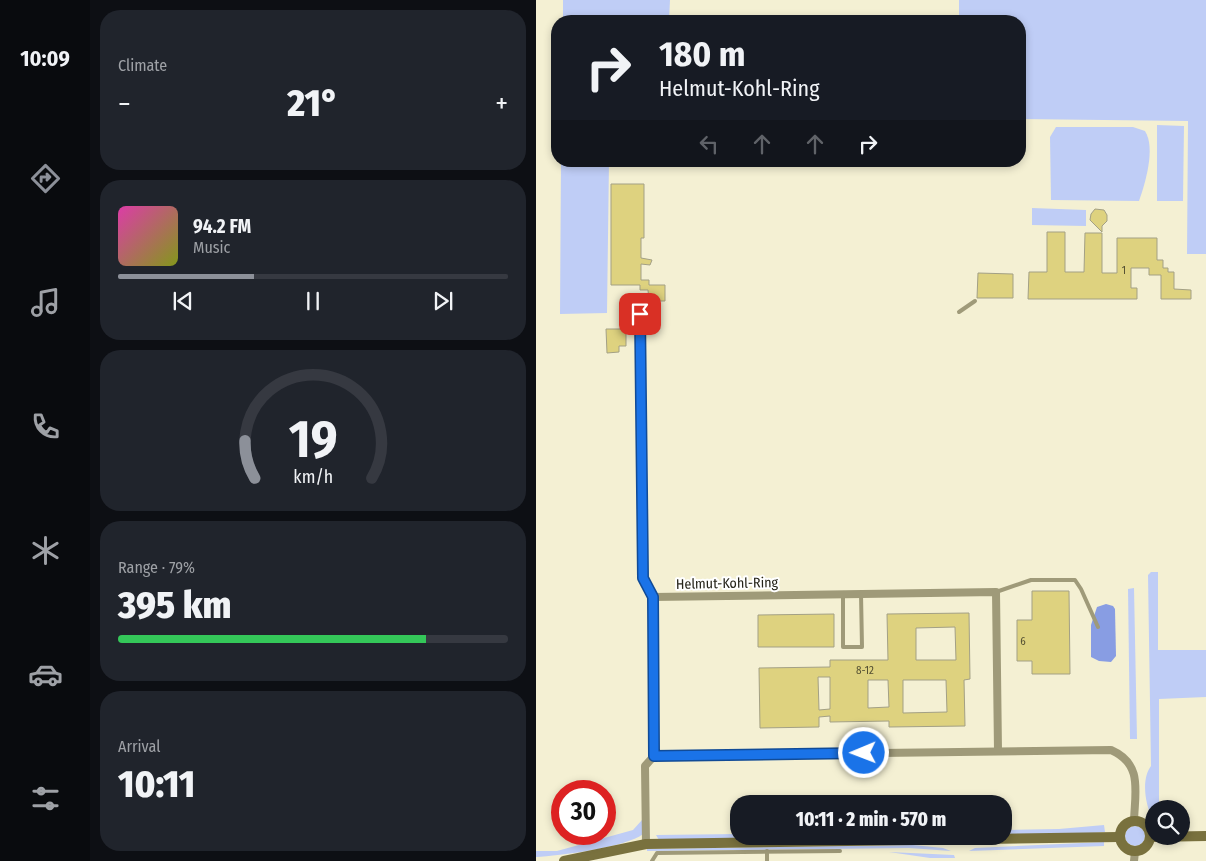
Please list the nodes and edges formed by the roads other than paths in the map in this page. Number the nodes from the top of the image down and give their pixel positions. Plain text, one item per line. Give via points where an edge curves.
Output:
1 (975, 302) dead end
2 (959, 312) dead end
3 (640, 314) dead end
4 (996, 592) junction
5 (842, 594) junction
6 (862, 594) junction
7 (653, 597) junction
8 (1098, 627) dead end
9 (998, 751) junction
10 (654, 756) junction
11 (1134, 821) junction
12 (1145, 826) edge
13 (1190, 836) edge
14 (1206, 836) edge
15 (1119, 838) junction
16 (646, 844) junction
17 (1147, 845) edge
18 (840, 851) dead end
19 (767, 852) junction
20 (1134, 856) edge
21 (564, 861) edge
22 (652, 861) edge
23 (767, 861) edge

1 - 2 lane
3 - 7 street via 643,578
4 - 6 street, Helmut-Kohl-Ring
4 - 8 lane via 1030,580 1075,580
4 - 9 street
5 - 6 street, Helmut-Kohl-Ring
5 - 6 lane via 843,648 862,647
5 - 7 street, Helmut-Kohl-Ring
7 - 10 street
9 - 10 street
9 - 11 street via 1111,750 1124,756 1132,767
10 - 16 street via 645,766
11 - 12 street
11 - 15 street via 1122,828
13 - 14 street
15 - 16 street
15 - 20 street
16 - 21 street
17 - 20 street
18 - 19 lane
19 - 22 lane via 657,853
19 - 23 lane

